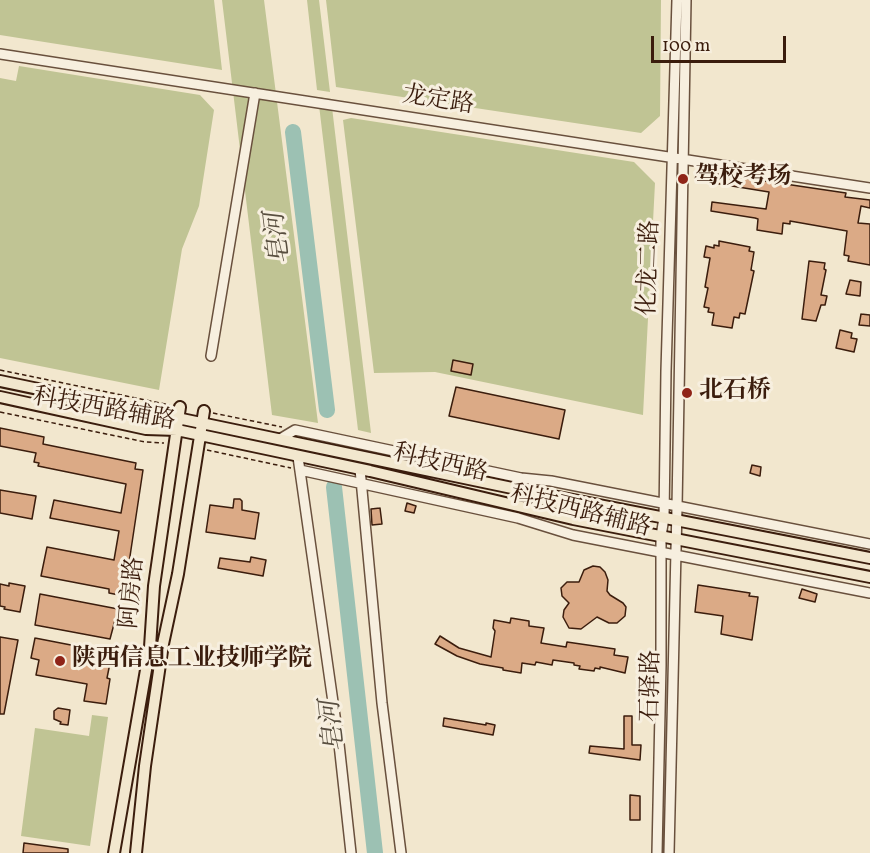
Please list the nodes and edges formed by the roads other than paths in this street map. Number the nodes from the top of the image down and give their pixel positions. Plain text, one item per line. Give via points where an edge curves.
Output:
1 (677, 0) edge
2 (686, 0) edge
3 (0, 54) edge
4 (255, 93) junction
5 (678, 158) junction
6 (870, 188) edge
7 (211, 356) dead end
8 (0, 381) edge
9 (0, 397) edge
10 (180, 412) junction
11 (203, 417) junction
12 (177, 430) junction
13 (200, 436) junction
14 (280, 439) junction
15 (298, 456) junction
16 (360, 469) junction
17 (300, 470) junction
18 (361, 484) junction
19 (664, 505) junction
20 (677, 507) junction
21 (664, 518) junction
22 (677, 521) junction
23 (661, 536) junction
24 (676, 539) junction
25 (870, 544) edge
26 (661, 552) junction
27 (676, 556) junction
28 (870, 558) edge
29 (870, 577) edge
30 (870, 593) edge
31 (114, 853) edge
32 (136, 853) edge
33 (351, 853) edge
34 (401, 853) edge
35 (657, 853) edge
36 (669, 853) edge

1 - 5 street, 化龙二路
2 - 5 street, 化龙二路
3 - 4 street, 龙定路
4 - 5 street, 龙定路
4 - 7 street
5 - 6 street, 龙定路
5 - 19 street, 化龙二路 via 666,371
5 - 20 street, 化龙二路
8 - 10 main road, 科技西路
9 - 12 main road, 科技西路 via 146,429
10 - 11 main road, 科技西路
10 - 12 main road, 阿房路
11 - 13 main road, 阿房路
11 - 14 main road, 科技西路
12 - 13 main road, 科技西路
12 - 31 main road, 阿房路 via 154,586 150,647
13 - 15 main road, 科技西路
13 - 32 main road, 阿房路 via 163,644
14 - 19 street, 科技西路辅路 via 295,430
14 - 21 main road, 科技西路
15 - 16 main road, 科技西路
15 - 17 street
16 - 18 street
16 - 23 main road, 科技西路
17 - 18 street, 科技西路辅路
17 - 33 street
18 - 26 street, 科技西路辅路
18 - 34 street
19 - 20 street, 科技西路辅路
19 - 21 street, 化龙二路
20 - 22 street, 化龙二路
20 - 25 street, 科技西路辅路
21 - 22 main road, 科技西路
21 - 23 street, 化龙二路
22 - 24 street, 石驿路
22 - 28 main road, 科技西路
23 - 24 main road, 科技西路
23 - 26 street, 石驿路
24 - 27 street, 石驿路
24 - 29 main road, 科技西路
26 - 27 street, 科技西路辅路
26 - 35 street, 石驿路
27 - 30 street, 科技西路辅路
27 - 36 street, 石驿路

